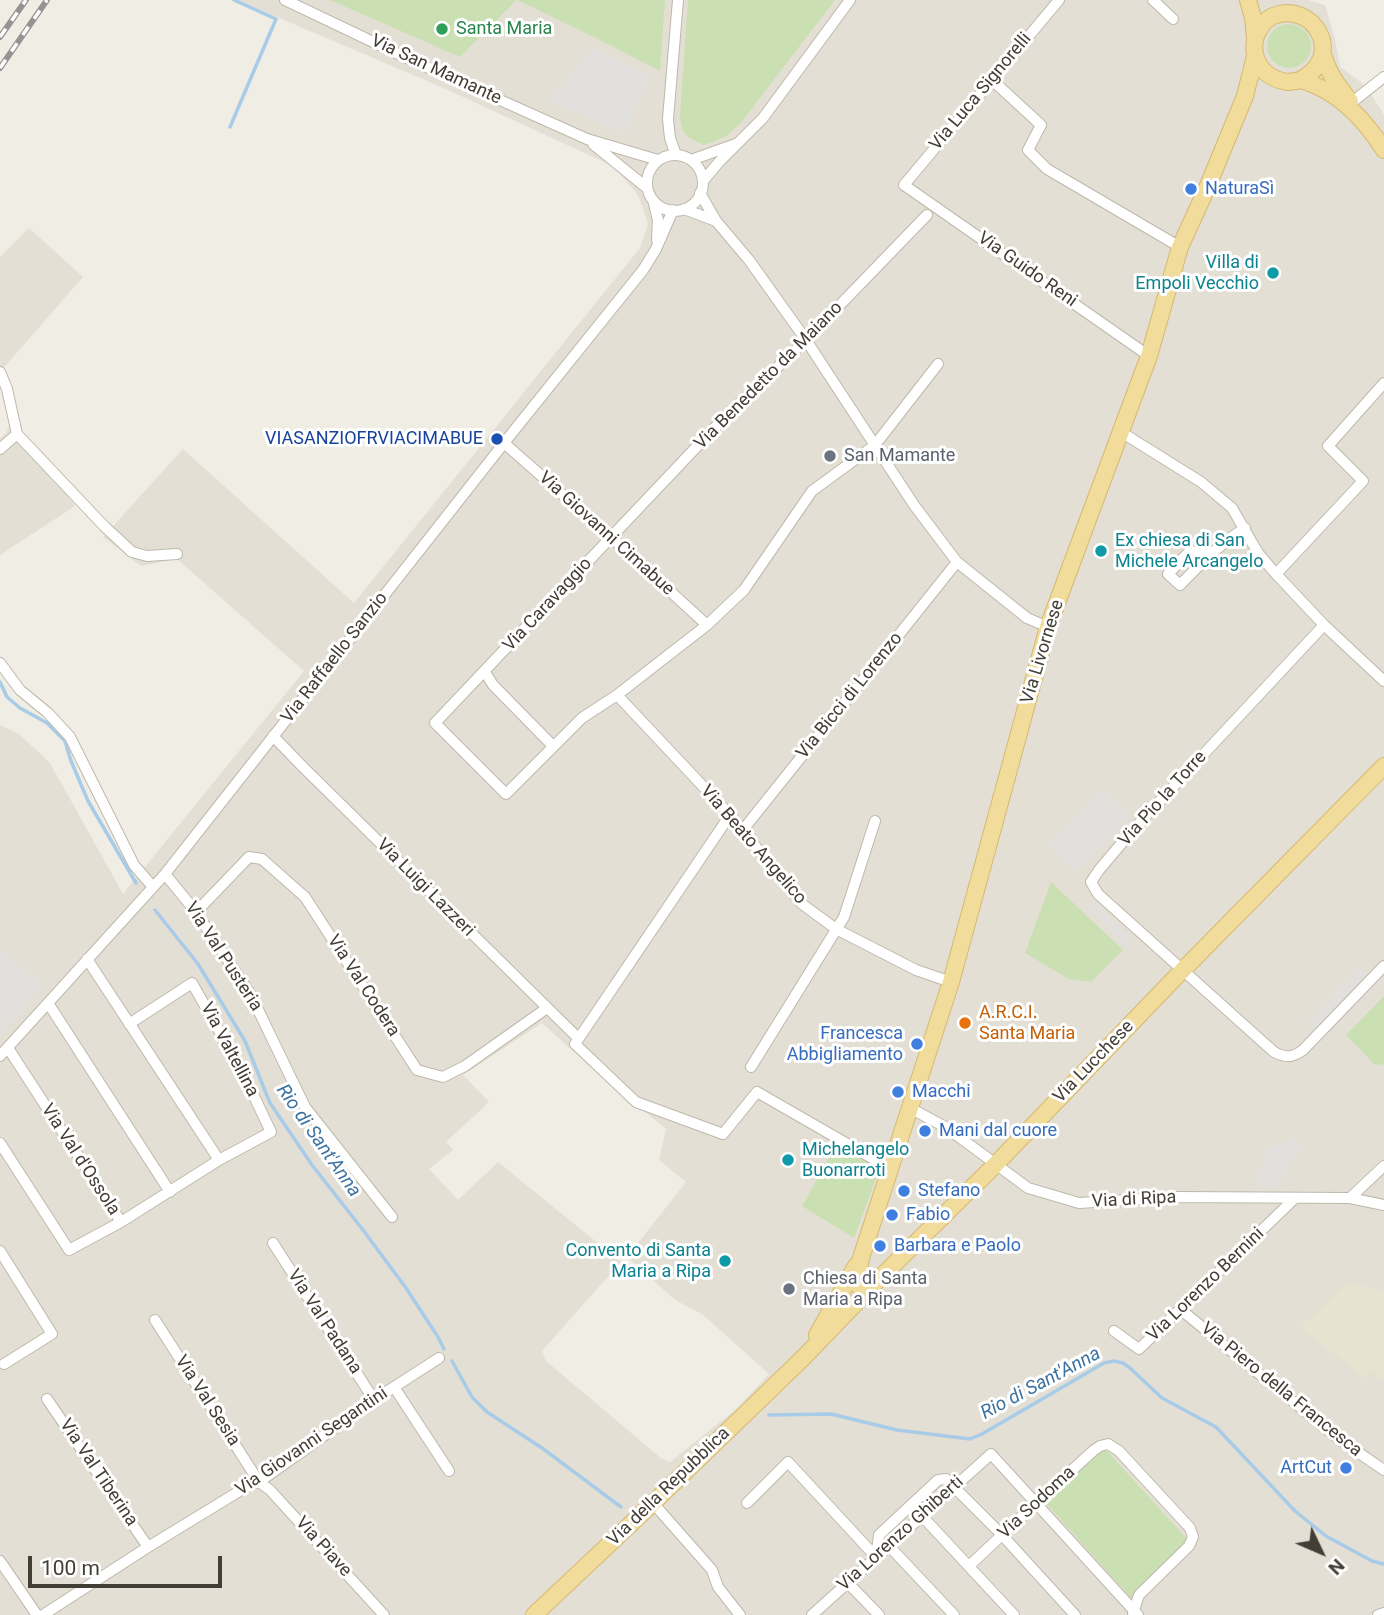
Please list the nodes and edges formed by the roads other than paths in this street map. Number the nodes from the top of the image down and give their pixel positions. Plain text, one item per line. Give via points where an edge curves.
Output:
1 (285, 0) edge
2 (678, 0) edge
3 (850, 0) edge
4 (1059, 0) edge
5 (1153, 0) edge
6 (1248, 0) edge
7 (1270, 0) edge
8 (1295, 13) junction
9 (1173, 19) dead end
10 (1255, 38) junction
11 (1323, 54) junction
12 (1255, 56) junction
13 (1384, 77) edge
14 (992, 80) junction
15 (1300, 80) junction
16 (1354, 109) junction
17 (587, 139) junction
18 (739, 143) junction
19 (1384, 150) edge
20 (676, 155) junction
21 (658, 160) junction
22 (691, 160) junction
23 (702, 181) junction
24 (904, 185) joint
25 (648, 188) junction
26 (700, 193) junction
27 (653, 200) junction
28 (679, 210) junction
29 (928, 215) dead end
30 (716, 221) junction
31 (1180, 247) junction
32 (656, 249) junction
33 (806, 340) junction
34 (1149, 356) junction
35 (938, 364) dead end
36 (0, 372) edge
37 (1384, 383) edge
38 (1121, 432) junction
39 (17, 434) junction
40 (504, 443) junction
41 (875, 445) junction
42 (0, 450) edge
43 (1245, 528) junction
44 (612, 538) junction
45 (177, 554) dead end
46 (1209, 554) dead end
47 (957, 562) junction
48 (1276, 574) junction
49 (706, 625) junction
50 (1324, 625) junction
51 (1048, 627) junction
52 (0, 663) edge
53 (485, 672) junction
54 (1384, 681) edge
55 (617, 695) junction
56 (273, 736) junction
57 (553, 746) junction
58 (1384, 766) edge
59 (730, 815) junction
60 (875, 821) dead end
61 (742, 831) junction
62 (165, 874) junction
63 (153, 887) junction
64 (196, 912) junction
65 (836, 929) junction
66 (88, 959) junction
67 (1384, 966) edge
68 (1183, 970) junction
69 (951, 982) junction
70 (48, 1003) junction
71 (547, 1008) junction
72 (129, 1024) junction
73 (577, 1041) junction
74 (4, 1052) edge
75 (751, 1067) dead end
76 (910, 1108) junction
77 (0, 1143) edge
78 (219, 1160) junction
79 (996, 1165) junction
80 (1384, 1166) edge
81 (891, 1169) junction
82 (170, 1192) junction
83 (1350, 1198) junction
84 (1294, 1199) junction
85 (1384, 1205) edge
86 (393, 1217) dead end
87 (121, 1222) junction
88 (273, 1243) dead end
89 (0, 1251) edge
90 (861, 1258) junction
91 (880, 1278) junction
92 (1180, 1309) junction
93 (155, 1320) dead end
94 (1114, 1331) dead end
95 (439, 1358) dead end
96 (803, 1358) junction
97 (1, 1363) edge
98 (394, 1387) junction
99 (47, 1399) dead end
100 (374, 1400) junction
101 (1384, 1470) edge
102 (449, 1471) dead end
103 (258, 1482) junction
104 (954, 1486) junction
105 (653, 1503) junction
106 (747, 1503) dead end
107 (1036, 1503) junction
108 (922, 1516) junction
109 (1002, 1535) junction
110 (889, 1546) junction
111 (148, 1547) junction
112 (876, 1557) junction
113 (0, 1561) edge
114 (969, 1566) junction
115 (848, 1583) junction
116 (1134, 1613) edge
117 (1384, 1613) edge
118 (37, 1615) edge
119 (43, 1615) edge
120 (384, 1615) edge
121 (534, 1615) edge
122 (740, 1615) edge
123 (812, 1615) edge
124 (879, 1615) edge
125 (954, 1615) edge
126 (1014, 1615) edge
127 (1074, 1615) edge
128 (1378, 1615) edge

1 - 17 street, Via San Mamante
2 - 20 street via 668,119
3 - 18 street via 774,105
4 - 14 street, Via Luca Signorelli
5 - 9 street
6 - 10 main road, Via Livornese
7 - 8 main road
8 - 10 main road via 1275,15
8 - 11 main road via 1314,23
10 - 12 main road, Via Livornese
11 - 15 main road via 1315,70
11 - 16 main road via 1332,79
12 - 15 main road via 1267,75 1289,82
12 - 31 main road, Via Livornese via 1245,96
13 - 16 street
14 - 24 street, Via Luca Signorelli
14 - 31 street via 1041,125 1028,150 1047,169
15 - 16 main road
16 - 19 main road
17 - 21 street, Via San Mamante
17 - 25 street, Via San Mamante
18 - 22 street
18 - 23 street
20 - 21 street
20 - 22 street
21 - 25 street via 648,174
22 - 23 street
23 - 26 street
24 - 34 street, Via Guido Reni
25 - 27 street
26 - 28 street
26 - 30 street
27 - 28 street
27 - 32 street via 658,220
28 - 30 street
28 - 32 street, Via Raffaello Sanzio
29 - 33 street, Via Benedetto da Maiano
30 - 33 street
31 - 34 main road, Via Livornese
32 - 40 street, Via Raffaello Sanzio
33 - 41 street
33 - 44 street, Via Benedetto da Maiano via 723,419
34 - 38 main road, Via Livornese
35 - 41 street
36 - 39 street
37 - 48 street via 1328,446 1363,481
38 - 43 street via 1201,482 1232,508
38 - 51 main road, Via Livornese
39 - 42 street
39 - 45 street via 132,552
40 - 44 street, Via Giovanni Cimabue
40 - 56 street, Via Raffaello Sanzio
41 - 47 street
41 - 49 street via 812,491 744,590
43 - 46 street
43 - 48 street
44 - 49 street, Via Giovanni Cimabue
44 - 53 street, Via Caravaggio
47 - 51 street via 1027,618
47 - 61 street, Via Bicci di Lorenzo
48 - 50 street
49 - 55 street
50 - 54 street
50 - 68 street, Via Pio la Torre via 1132,831 1091,882 1098,894
51 - 69 main road, Via Livornese
52 - 63 street via 20,690 70,737 134,865
53 - 57 street
53 - 57 street, Via Caravaggio via 435,723 506,794
55 - 57 street via 582,718
55 - 59 street, Via Beato Angelico
56 - 62 street, Via Raffaello Sanzio
56 - 71 street, Via Luigi Lazzeri
58 - 68 main road, Via Lucchese
59 - 61 street, Via Beato Angelico
59 - 73 street
60 - 65 street
61 - 65 street, Via Beato Angelico via 802,904
62 - 63 street, Via Raffaello Sanzio
62 - 64 street, Via Val Pusteria
63 - 66 street, Via Raffaello Sanzio
64 - 71 street, Via Val Codera via 249,857 262,859 305,897 417,1070 443,1076 465,1066
64 - 86 street, Via Val Pusteria via 251,995 305,1107
65 - 69 street, Via Beato Angelico via 916,970
65 - 75 street
66 - 70 street, Via Raffaello Sanzio
66 - 72 street
67 - 68 street, Via Pio la Torre via 1303,1050 1287,1058 1274,1052
68 - 79 main road, Via Lucchese
69 - 76 main road, Via Livornese
70 - 74 street, Via Raffaello Sanzio
70 - 82 street
71 - 73 street, Via Luigi Lazzeri
72 - 78 street
72 - 78 street, Via Valtellina via 192,983 271,1132
73 - 81 street, Via Luigi Lazzeri via 636,1102 723,1134 757,1093
74 - 87 street, Via Val d'Ossola
76 - 79 street, Via di Ripa via 947,1128
76 - 81 main road, Via Livornese
77 - 87 street, Via Val d'Ossola via 69,1250
78 - 82 street, Via Valtellina
79 - 84 street, Via di Ripa via 1028,1188 1079,1203 1176,1197
79 - 91 main road, Via Lucchese
80 - 83 street
81 - 90 main road, Via Livornese
82 - 87 street, Via Valtellina
83 - 84 street, Via di Ripa
83 - 85 street, Via di Ripa
84 - 92 street, Via Lorenzo Bernini
88 - 100 street, Via Val Padana
89 - 97 street via 52,1334
90 - 91 main road, Via Livornese via 858,1285
90 - 96 main road, Via Livornese
91 - 96 main road, Via Lucchese
92 - 94 street, Via Lorenzo Bernini via 1139,1349
92 - 101 street, Via Piero della Francesca via 1340,1440
93 - 103 street, Via Val Sesia
95 - 98 street, Via Giovanni Segantini
96 - 105 main road, Via della Repubblica
98 - 100 street, Via Giovanni Segantini
98 - 102 street
99 - 111 street, Via Val Tiberina
100 - 103 street, Via Giovanni Segantini
103 - 111 street, Via Giovanni Segantini
103 - 120 street, Via Piave
104 - 107 street, Via Lorenzo Ghiberti via 991,1454
104 - 108 street, Via Lorenzo Ghiberti
104 - 109 street
104 - 112 street via 946,1479 938,1480 879,1535
105 - 121 main road, Via della Repubblica
105 - 122 street via 712,1570 718,1587
106 - 112 street via 788,1462
107 - 109 street, Via Sodoma
107 - 116 street
107 - 116 street, Via Sodoma via 1093,1451 1108,1444 1190,1528 1189,1546 1139,1595
108 - 110 street, Via Lorenzo Ghiberti
108 - 114 street
109 - 114 street, Via Sodoma
109 - 127 street
110 - 112 street, Via Lorenzo Ghiberti
110 - 125 street
111 - 119 street, Via Giovanni Segantini
112 - 115 street, Via Lorenzo Ghiberti
113 - 118 street
114 - 126 street
115 - 123 street, Via Lorenzo Ghiberti
115 - 124 street
117 - 128 street

